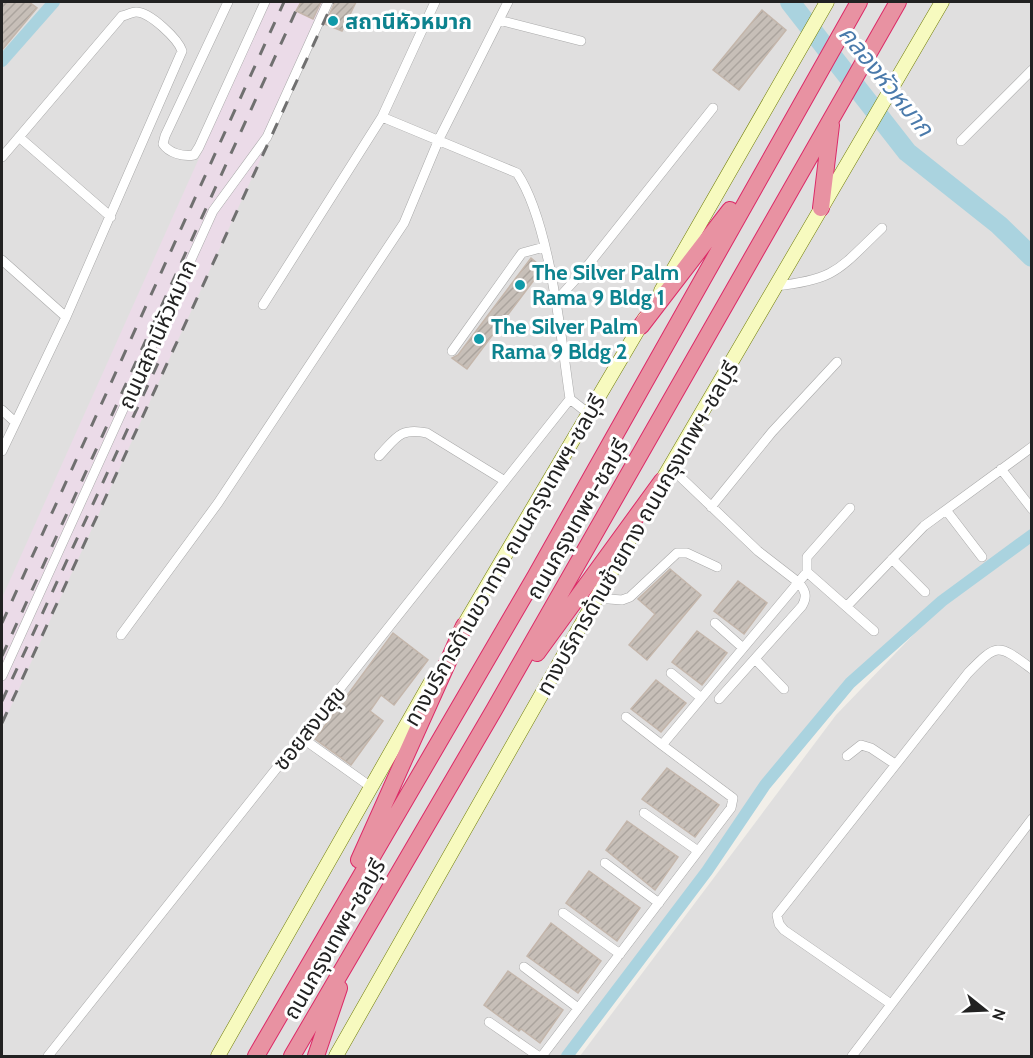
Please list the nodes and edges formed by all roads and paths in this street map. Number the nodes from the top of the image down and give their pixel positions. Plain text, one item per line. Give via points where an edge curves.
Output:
1 (228, 2) edge
2 (265, 2) edge
3 (328, 2) edge
4 (435, 2) edge
5 (508, 2) edge
6 (859, 2) edge
7 (898, 2) edge
8 (942, 2) edge
9 (826, 3) edge
10 (499, 20) junction
11 (580, 41) dead end
12 (1032, 70) edge
13 (713, 108) dead end
14 (382, 117) junction
15 (832, 118) junction
16 (19, 137) junction
17 (439, 140) junction
18 (960, 141) dead end
19 (773, 154) junction
20 (2, 157) edge
21 (821, 208) junction
22 (111, 217) junction
23 (882, 228) dead end
24 (544, 247) junction
25 (2, 260) edge
26 (775, 286) junction
27 (555, 302) junction
28 (263, 305) dead end
29 (66, 317) junction
30 (641, 326) junction
31 (452, 351) dead end
32 (837, 362) dead end
33 (570, 399) junction
34 (2, 410) edge
35 (589, 414) junction
36 (15, 422) junction
37 (1032, 447) edge
38 (2, 451) edge
39 (379, 456) dead end
40 (1001, 469) junction
41 (666, 475) junction
42 (505, 481) junction
43 (711, 507) junction
44 (850, 508) dead end
45 (1032, 509) edge
46 (946, 510) junction
47 (982, 557) dead end
48 (892, 559) junction
49 (717, 567) dead end
50 (807, 573) junction
51 (798, 582) junction
52 (924, 592) dead end
53 (596, 598) junction
54 (848, 605) junction
55 (715, 623) dead end
56 (464, 626) junction
57 (874, 630) dead end
58 (121, 635) dead end
59 (743, 648) junction
60 (756, 660) junction
61 (1032, 669) edge
62 (671, 673) dead end
63 (2, 676) edge
64 (784, 689) dead end
65 (700, 697) junction
66 (719, 699) dead end
67 (494, 710) junction
68 (626, 717) dead end
69 (302, 738) junction
70 (662, 745) junction
71 (847, 756) dead end
72 (895, 764) junction
73 (371, 788) junction
74 (644, 813) dead end
75 (1032, 819) edge
76 (698, 851) junction
77 (604, 862) dead end
78 (659, 903) junction
79 (563, 913) dead end
80 (324, 937) junction
81 (351, 953) junction
82 (620, 954) junction
83 (524, 967) dead end
84 (891, 1004) junction
85 (578, 1008) junction
86 (489, 1022) dead end
87 (48, 1056) edge
88 (218, 1056) edge
89 (256, 1056) edge
90 (292, 1056) edge
91 (316, 1056) edge
92 (336, 1056) edge
93 (540, 1056) edge
94 (852, 1056) edge

1 - 2 street via 165,136 163,144 167,149 185,156 194,155 199,147
3 - 63 street, ถนนสถานีหัวหมาก via 267,136 213,211
4 - 14 street
5 - 10 street
6 - 19 highway, ถนนกรุงเทพฯ-ชลบุรี
7 - 15 highway, ถนนกรุงเทพฯ-ชลบุรี
8 - 21 main road, ทางบริการด้านซ้ายทาง ถนนกรุงเทพฯ-ชลบุรี
9 - 30 main road, ทางบริการด้านขวาทาง ถนนกรุงเทพฯ-ชลบุรี
10 - 11 street
10 - 17 street
12 - 18 street
13 - 27 street
14 - 17 street
14 - 28 street
15 - 21 highway
15 - 67 highway, ถนนกรุงเทพฯ-ชลบุรี
16 - 20 street
16 - 22 street
16 - 22 street via 122,16 138,12 149,16 179,42 182,51
17 - 24 street via 517,173 527,189
17 - 58 street via 404,223 218,503
19 - 30 highway
19 - 80 highway, ถนนกรุงเทพฯ-ชลบุรี via 552,547
21 - 26 main road, ทางบริการด้านซ้ายทาง ถนนกรุงเทพฯ-ชลบุรี
22 - 29 street
23 - 26 street via 827,277
24 - 27 street
24 - 31 street via 522,253
25 - 29 street
26 - 41 main road, ทางบริการด้านซ้ายทาง ถนนกรุงเทพฯ-ชลบุรี
27 - 33 street
29 - 36 street
30 - 35 main road, ทางบริการด้านขวาทาง ถนนกรุงเทพฯ-ชลบุรี
32 - 43 street
33 - 35 street
33 - 42 street, ซอยสงบสุข
34 - 36 street
35 - 56 main road, ทางบริการด้านขวาทาง ถนนกรุงเทพฯ-ชลบุรี
36 - 38 street
37 - 40 street
39 - 42 street via 402,432 414,430 427,433
40 - 45 street
40 - 46 street
41 - 43 street
41 - 53 main road, ทางบริการด้านซ้ายทาง ถนนกรุงเทพฯ-ชลบุรี
41 - 67 highway
42 - 69 street, ซอยสงบสุข
43 - 51 street
44 - 50 street via 807,556
46 - 47 street
46 - 48 street
48 - 52 street
48 - 54 street
49 - 53 street via 687,553 677,553 630,597
50 - 51 street
50 - 54 street
51 - 59 street
51 - 60 street via 806,599
53 - 92 main road, ทางบริการด้านซ้ายทาง ถนนกรุงเทพฯ-ชลบุรี
54 - 57 street
55 - 59 street
56 - 73 main road, ทางบริการด้านขวาทาง ถนนกรุงเทพฯ-ชลบุรี
56 - 80 highway
59 - 65 street
60 - 64 street
60 - 66 street
61 - 72 street via 1004,650 993,649 968,673
62 - 65 street
65 - 70 street
67 - 81 highway, ถนนกรุงเทพฯ-ชลบุรี
68 - 70 street
69 - 73 street
69 - 87 street, ซอยสงบสุข
70 - 76 street via 733,798 730,808
71 - 72 street via 861,745 867,746
72 - 84 street via 777,915 784,930
73 - 88 main road, ทางบริการด้านขวาทาง ถนนกรุงเทพฯ-ชลบุรี
74 - 76 street
75 - 84 street
76 - 78 street
77 - 78 street
78 - 82 street
79 - 82 street
80 - 89 highway, ถนนกรุงเทพฯ-ชลบุรี
81 - 90 highway, ถนนกรุงเทพฯ-ชลบุรี
81 - 91 highway
82 - 85 street
83 - 85 street
84 - 94 street
85 - 93 street
86 - 93 street

